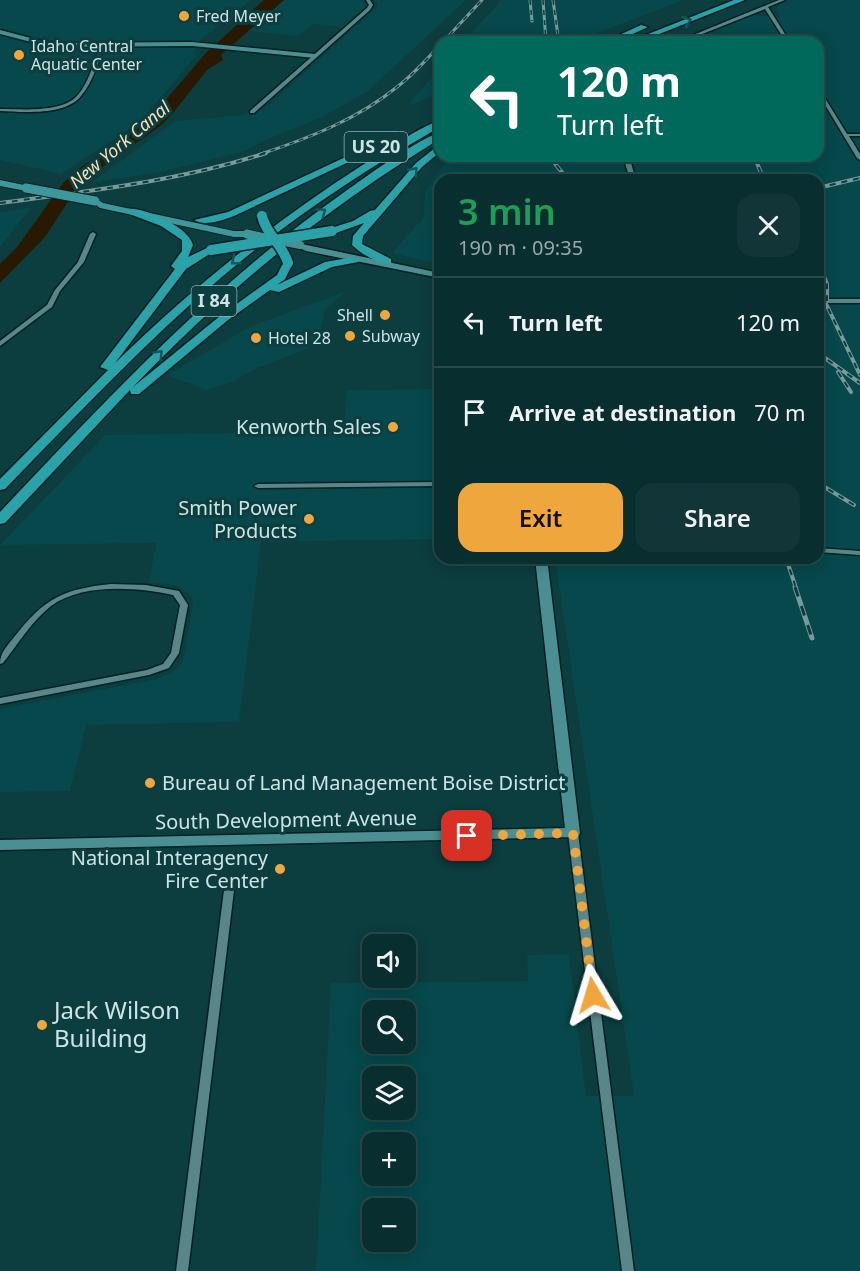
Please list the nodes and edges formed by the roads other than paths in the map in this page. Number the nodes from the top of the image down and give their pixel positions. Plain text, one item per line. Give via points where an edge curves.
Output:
1 (368, 0) edge
2 (741, 0) edge
3 (783, 0) edge
4 (766, 7) junction
5 (653, 23) dead end
6 (0, 32) edge
7 (622, 36) edge
8 (648, 36) edge
9 (693, 36) edge
10 (784, 36) edge
11 (103, 45) junction
12 (315, 56) junction
13 (824, 100) edge
14 (0, 110) edge
15 (252, 112) dead end
16 (434, 119) edge
17 (434, 127) edge
18 (846, 135) junction
19 (860, 135) edge
20 (434, 139) edge
21 (434, 152) edge
22 (860, 158) edge
23 (0, 183) edge
24 (292, 187) junction
25 (391, 198) junction
26 (95, 201) junction
27 (130, 211) junction
28 (199, 220) junction
29 (93, 234) dead end
30 (247, 234) junction
31 (274, 240) junction
32 (300, 245) junction
33 (354, 260) junction
34 (387, 261) junction
35 (434, 270) edge
36 (434, 275) edge
37 (824, 301) edge
38 (860, 301) edge
39 (150, 306) junction
40 (0, 344) edge
41 (188, 348) junction
42 (0, 484) edge
43 (434, 484) edge
44 (258, 486) dead end
45 (17, 502) junction
46 (0, 520) edge
47 (824, 550) edge
48 (860, 553) edge
49 (543, 564) edge
50 (0, 661) edge
51 (0, 701) edge
52 (573, 833) junction
53 (0, 845) edge
54 (230, 882) dead end
55 (182, 1271) edge
56 (628, 1271) edge

1 - 12 street via 369,9
8 -> 2 highway
3 - 4 street
4 - 9 street
4 - 10 street
5 - 7 highway
6 - 11 street via 50,45
11 - 12 street via 210,45
11 - 14 street via 79,96 71,103 37,110
12 - 15 street
13 - 18 street
16 - 24 highway, US 20
17 -> 42 highway, I 84 via 334,187 212,280 148,337
18 - 19 street
18 - 22 street
45 -> 20 highway, I 84 via 176,336 227,289 333,204
25 -> 21 highway, US 20
23 - 26 main road, US 20, bridge
24 - 28 highway, US 20 via 222,218
24 - 31 highway, bridge via 267,204 262,216
25 - 31 highway, US 20, bridge via 365,219 332,231
25 - 34 highway via 357,241 362,250
26 - 27 main road, US 20
26 - 28 main road, US 20
27 - 30 main road, US 20
27 - 39 highway via 176,229 189,241
28 - 30 main road
29 - 40 street via 81,261 50,306
30 - 31 main road, bridge
31 - 32 street, bridge
31 - 39 highway, bridge via 211,250 187,262
31 - 41 highway, bridge via 288,257 281,277
32 - 33 street
32 - 34 street via 312,244
33 - 36 street
33 - 41 highway via 328,264 287,283
34 - 35 street
37 - 38 street
39 - 42 highway via 114,357
41 - 45 highway via 125,399
43 - 44 street
45 - 46 highway, I 84
47 - 48 street
49 - 52 street
50 - 51 street via 48,604 64,594 87,589 158,588 176,593 184,605 175,653 166,666
52 - 53 street, South Development Avenue
52 - 56 street
54 - 55 street

